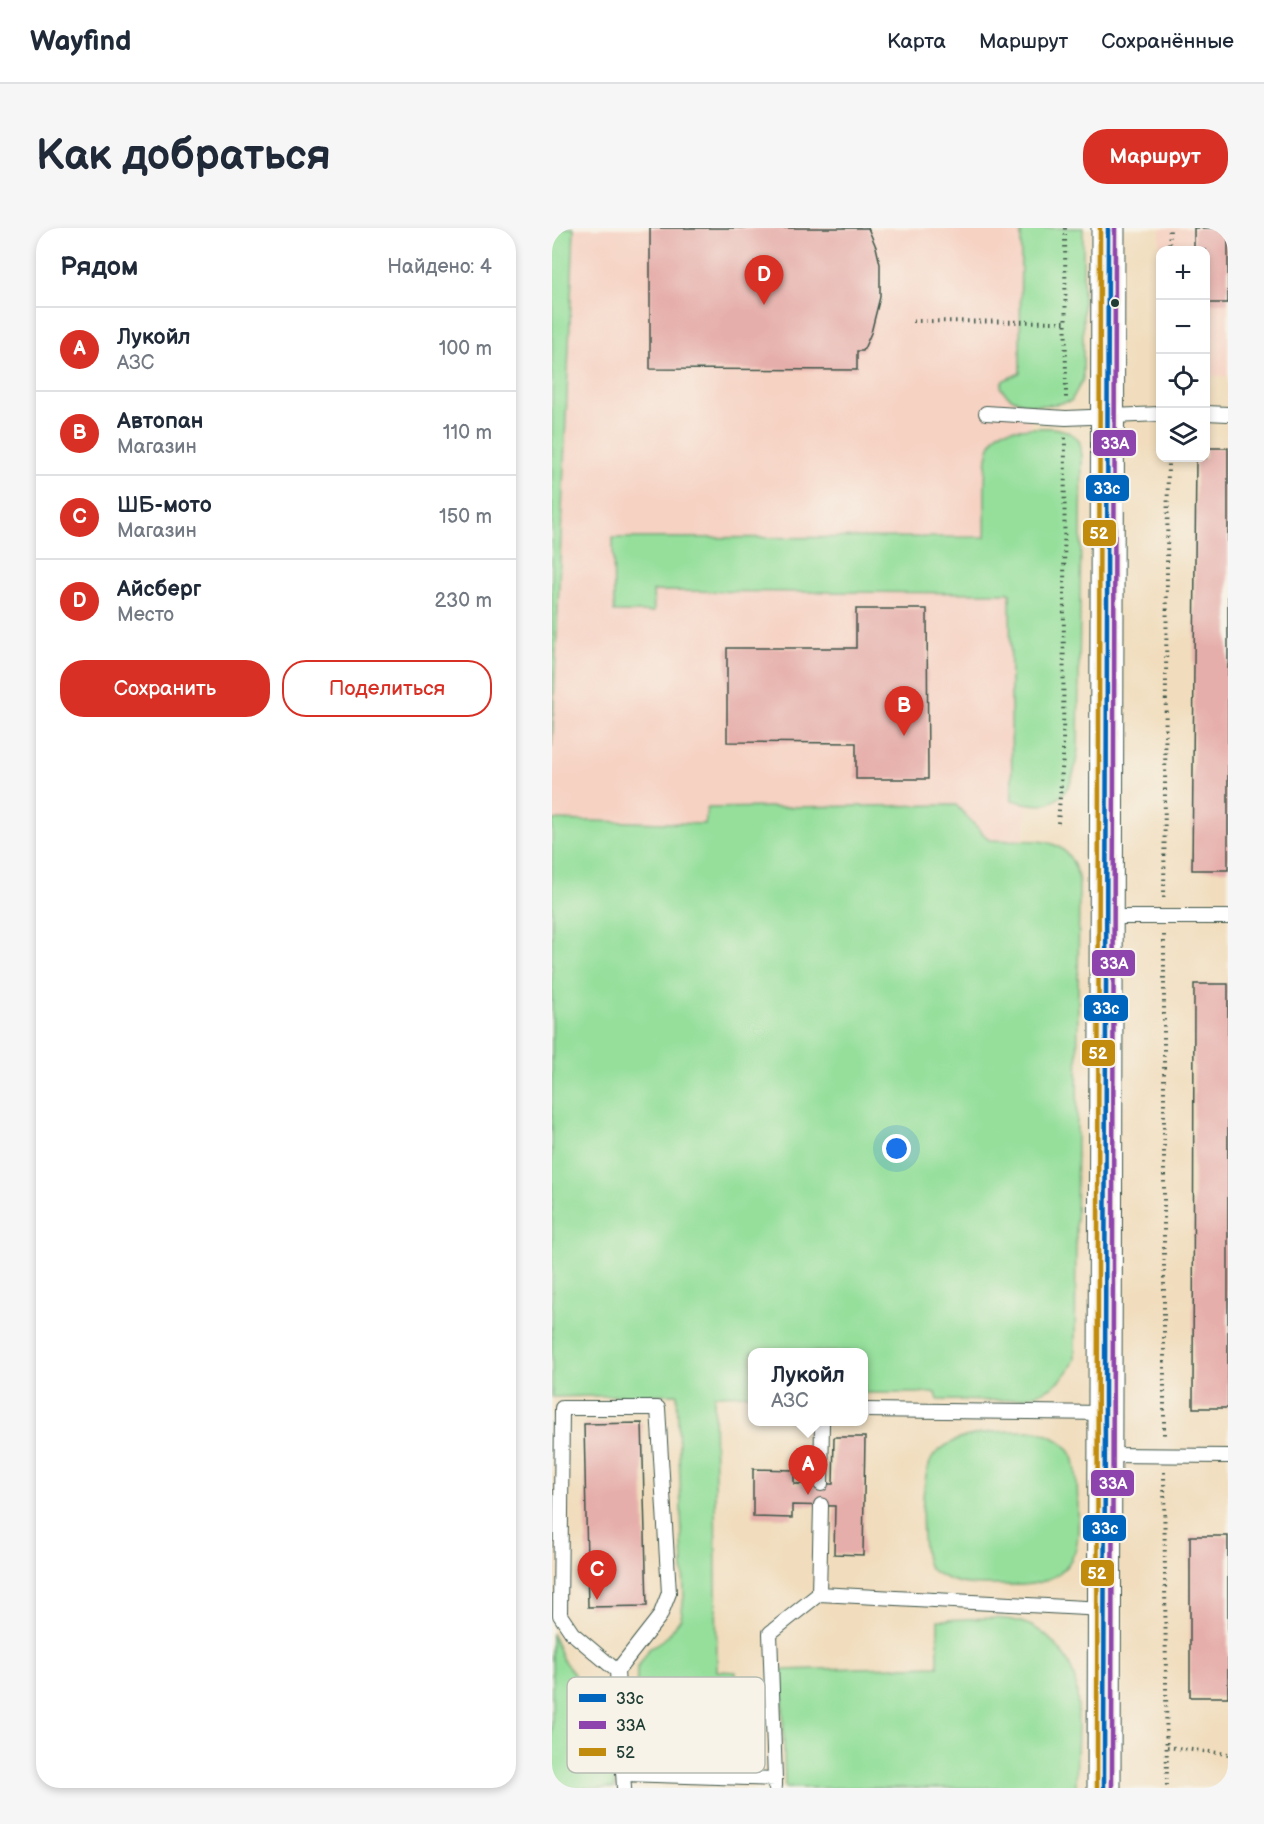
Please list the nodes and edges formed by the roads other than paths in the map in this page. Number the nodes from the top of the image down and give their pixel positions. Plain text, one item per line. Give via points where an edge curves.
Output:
1 (1108, 228) edge
2 (986, 413) dead end
3 (1156, 414) edge
4 (1210, 414) edge
5 (1228, 414) edge
6 (1108, 415) junction
7 (1228, 916) edge
8 (1107, 917) junction
9 (868, 1410) edge
10 (1105, 1413) junction
11 (822, 1426) edge
12 (1106, 1455) junction
13 (1228, 1456) edge
14 (821, 1484) dead end
15 (821, 1506) dead end
16 (819, 1594) junction
17 (1104, 1610) junction
18 (617, 1671) junction
19 (617, 1677) edge
20 (624, 1774) joint
21 (775, 1784) edge
22 (624, 1788) edge
23 (1104, 1788) edge

1 - 6 main road
2 - 6 lane via 1066,418
3 - 6 lane
4 - 5 lane
6 - 8 main road
7 - 8 lane
8 - 10 main road
9 - 10 lane
10 - 12 main road
11 - 14 lane
12 - 13 lane
12 - 17 main road
15 - 16 lane
16 - 17 lane
16 - 21 lane via 770,1634
17 - 23 main road
18 - 18 lane via 660,1616 669,1593 658,1408 562,1408 560,1615 572,1633
18 - 19 lane
20 - 21 lane
20 - 22 lane

